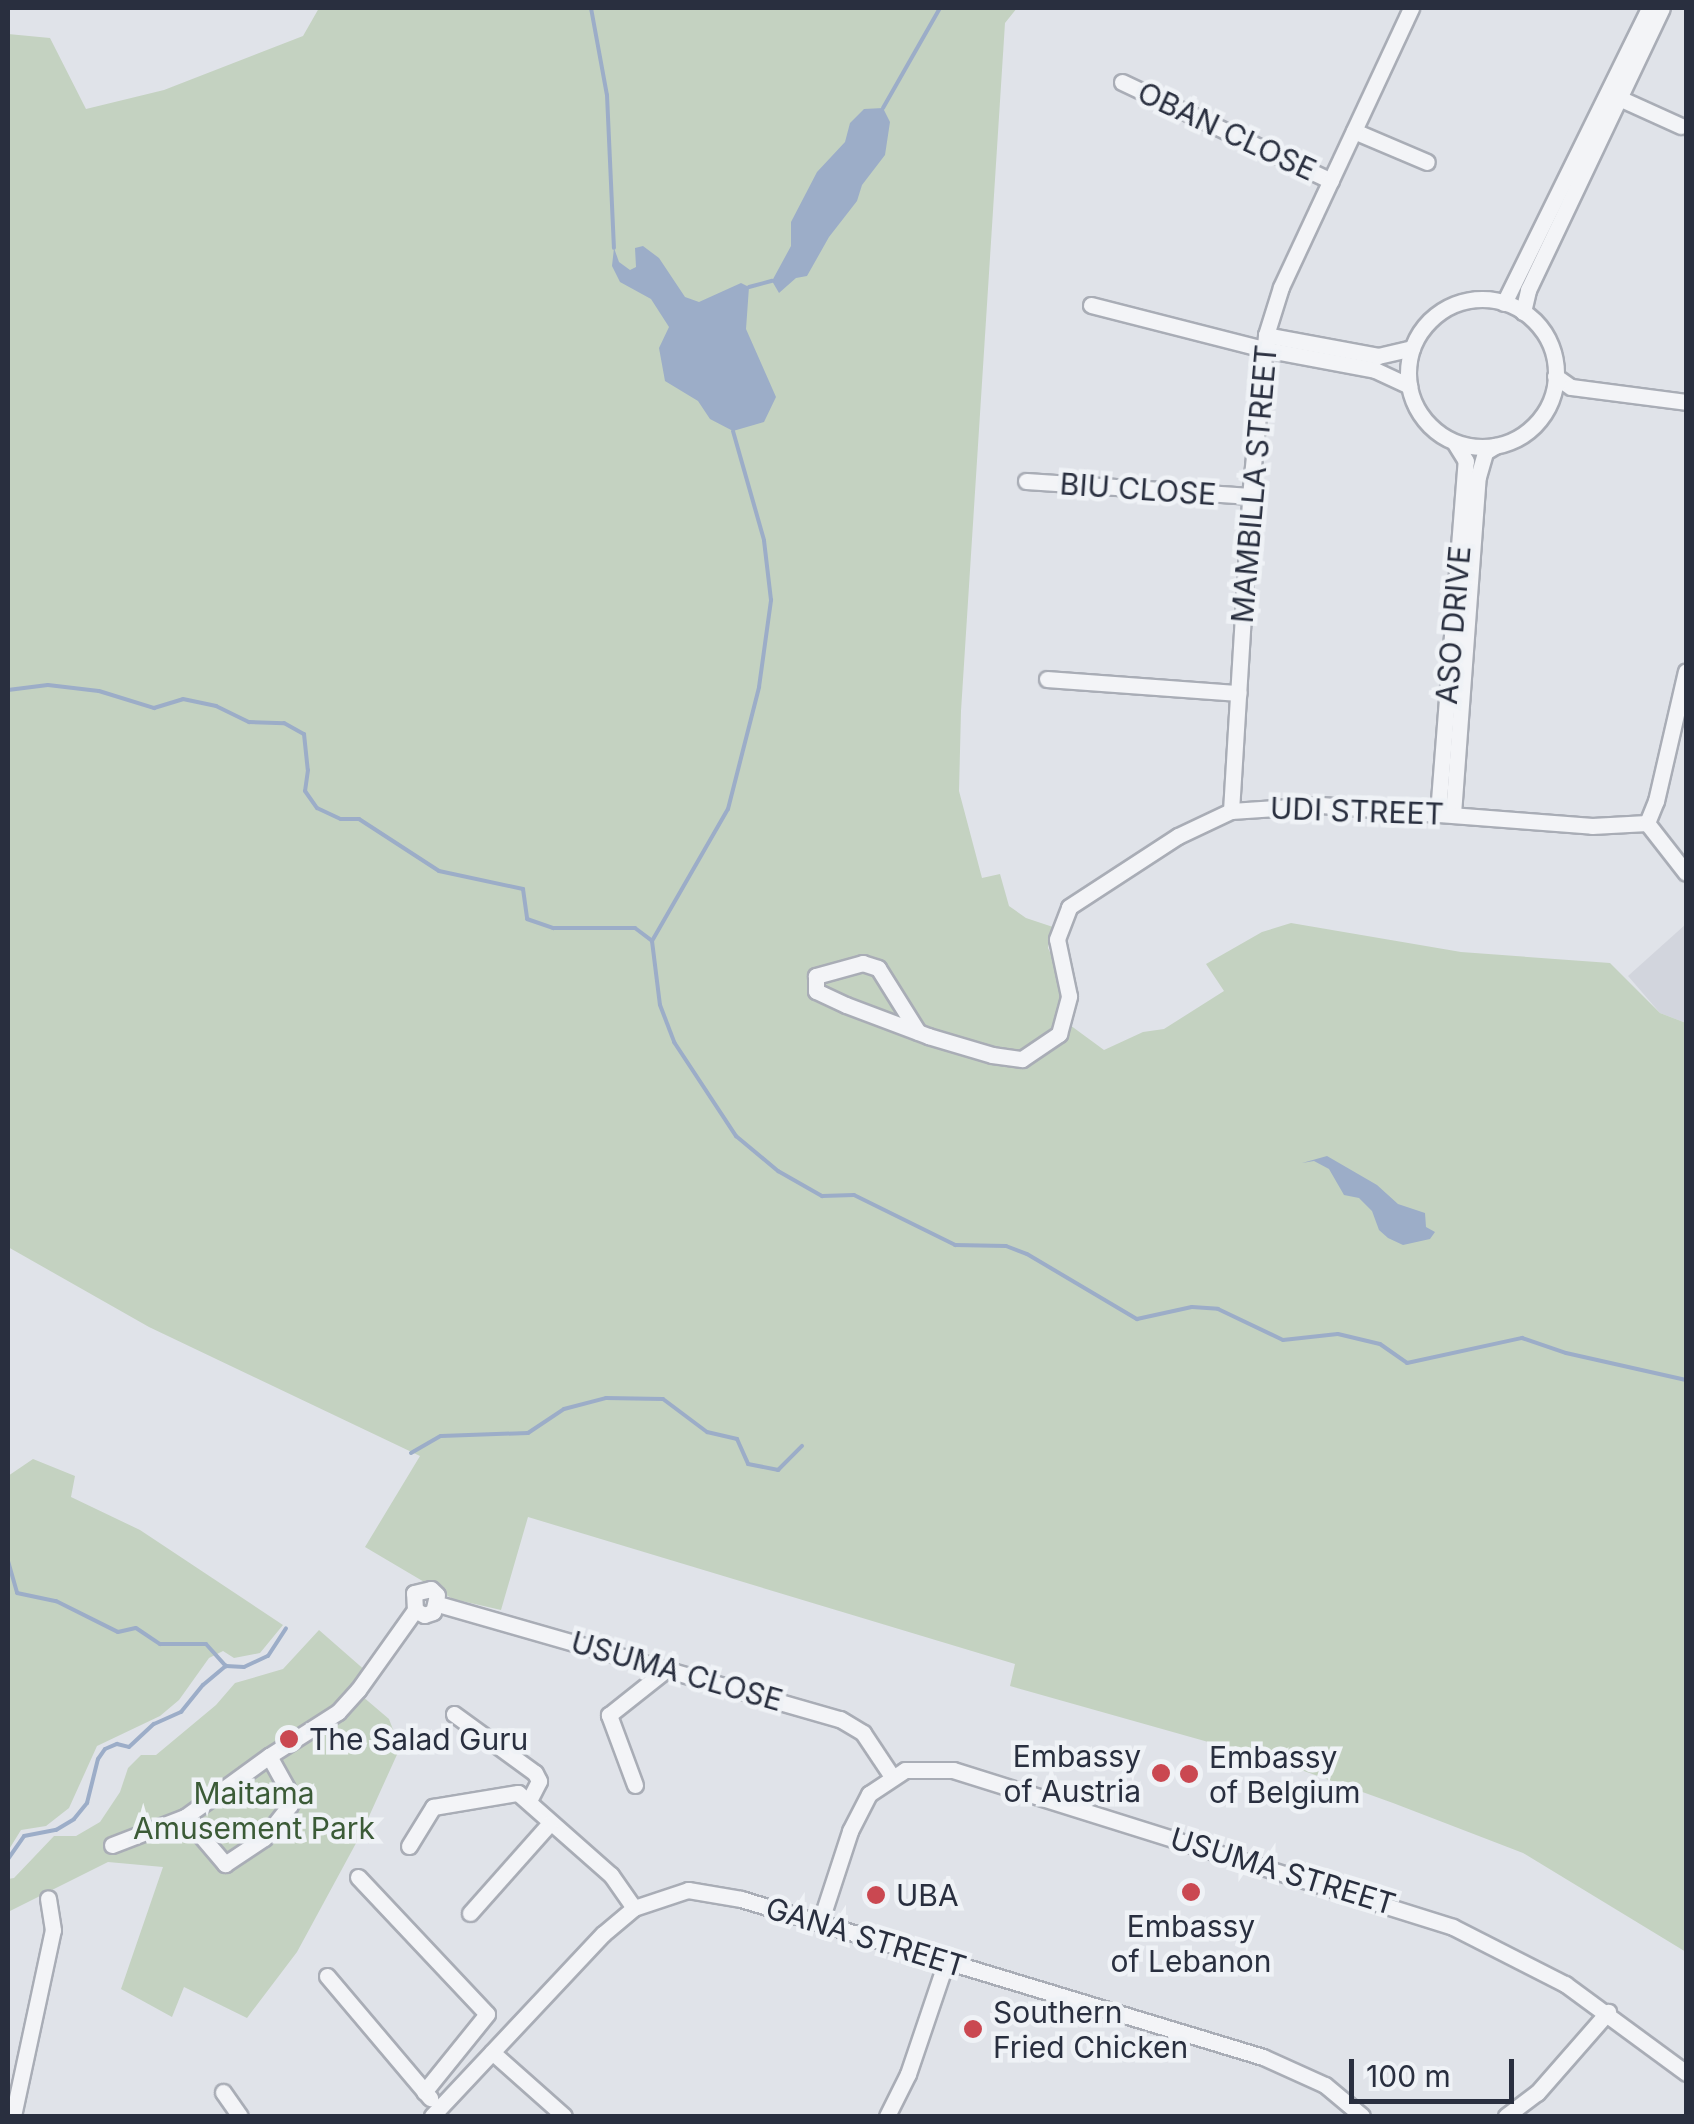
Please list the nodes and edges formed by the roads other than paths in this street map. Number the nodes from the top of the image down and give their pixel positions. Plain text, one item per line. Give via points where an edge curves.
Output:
1 (1411, 8) edge
2 (1648, 8) edge
3 (1662, 8) edge
4 (1122, 82) dead end
5 (1619, 98) junction
6 (1680, 126) dead end
7 (1354, 131) junction
8 (1427, 162) dead end
9 (1331, 181) junction
10 (1504, 302) junction
11 (1091, 305) dead end
12 (1523, 312) junction
13 (1265, 342) junction
14 (1412, 348) junction
15 (1555, 376) junction
16 (1409, 386) junction
17 (1686, 402) edge
18 (1454, 442) junction
19 (1495, 446) junction
20 (1026, 481) dead end
21 (1250, 496) junction
22 (1686, 671) edge
23 (1046, 679) dead end
24 (1238, 693) junction
25 (1231, 811) junction
26 (1446, 814) junction
27 (1646, 824) junction
28 (1686, 874) edge
29 (918, 1032) junction
30 (438, 1604) junction
31 (415, 1610) junction
32 (668, 1668) junction
33 (454, 1714) dead end
34 (268, 1756) junction
35 (891, 1775) junction
36 (635, 1786) dead end
37 (529, 1801) junction
38 (185, 1817) junction
39 (549, 1824) junction
40 (112, 1844) dead end
41 (409, 1846) dead end
42 (358, 1876) dead end
43 (48, 1898) dead end
44 (634, 1908) junction
45 (470, 1912) dead end
46 (820, 1923) junction
47 (946, 1962) junction
48 (326, 1976) dead end
49 (1608, 2012) junction
50 (28, 2039) junction
51 (9, 2041) edge
52 (492, 2052) junction
53 (1686, 2074) edge
54 (222, 2092) dead end
55 (424, 2092) junction
56 (435, 2112) edge
57 (1516, 2114) edge
58 (13, 2116) edge
59 (240, 2116) edge
60 (564, 2116) edge
61 (888, 2116) edge
62 (1362, 2116) edge

1 - 7 street, MAMBILLA STREET
2 - 10 street
3 - 5 street
4 - 9 street, OBAN CLOSE
5 - 6 street
5 - 12 street
7 - 8 street
7 - 9 street, MAMBILLA STREET
9 - 13 street, MAMBILLA STREET via 1281,287
10 - 12 street
10 - 14 street via 1474,300 1446,308
11 - 13 street
12 - 15 street via 1548,341
13 - 14 street via 1378,356
13 - 16 street via 1375,370
13 - 21 street, MAMBILLA STREET
14 - 16 street
15 - 17 street via 1571,387
15 - 19 street via 1534,425
16 - 18 street via 1420,414
18 - 19 street
18 - 26 street, ASO DRIVE via 1466,461
19 - 26 street, ASO DRIVE via 1485,452 1478,477
20 - 21 street, BIU CLOSE
21 - 24 street, MAMBILLA STREET
22 - 27 street
23 - 24 street
24 - 25 street, MAMBILLA STREET
25 - 26 street, UDI STREET via 1306,805
25 - 29 street, UDI STREET via 1178,836 1069,907 1057,939 1069,996 1060,1034 1022,1058
26 - 27 street, UDI STREET
27 - 28 street
29 - 29 street via 820,994 816,976 863,963 878,968
30 - 31 street via 424,1615
30 - 31 street, USUMA CLOSE via 431,1588 422,1588 411,1602
30 - 32 street, USUMA CLOSE
31 - 34 street via 338,1712
32 - 35 street, USUMA CLOSE via 840,1719 862,1734
32 - 36 street via 609,1715
33 - 37 street via 536,1773 540,1780
34 - 38 street
34 - 38 street via 290,1804 264,1838 230,1865
35 - 46 street via 858,1810
35 - 49 street, USUMA STREET via 953,1770 1393,1904 1499,1949
37 - 39 street
37 - 41 street via 513,1792 427,1803
38 - 40 street
39 - 44 street via 611,1875
39 - 45 street
42 - 55 street via 487,2014
43 - 50 street via 53,1930
44 - 46 street, GANA STREET via 688,1890 713,1892
44 - 52 street, GANA STREET
46 - 47 street, GANA STREET
47 - 61 street
47 - 62 street, GANA STREET via 1287,2066
48 - 55 street
49 - 53 street, USUMA STREET
49 - 57 street
50 - 51 street
50 - 58 street
52 - 56 street, GANA STREET
52 - 60 street
54 - 59 street
55 - 56 street

